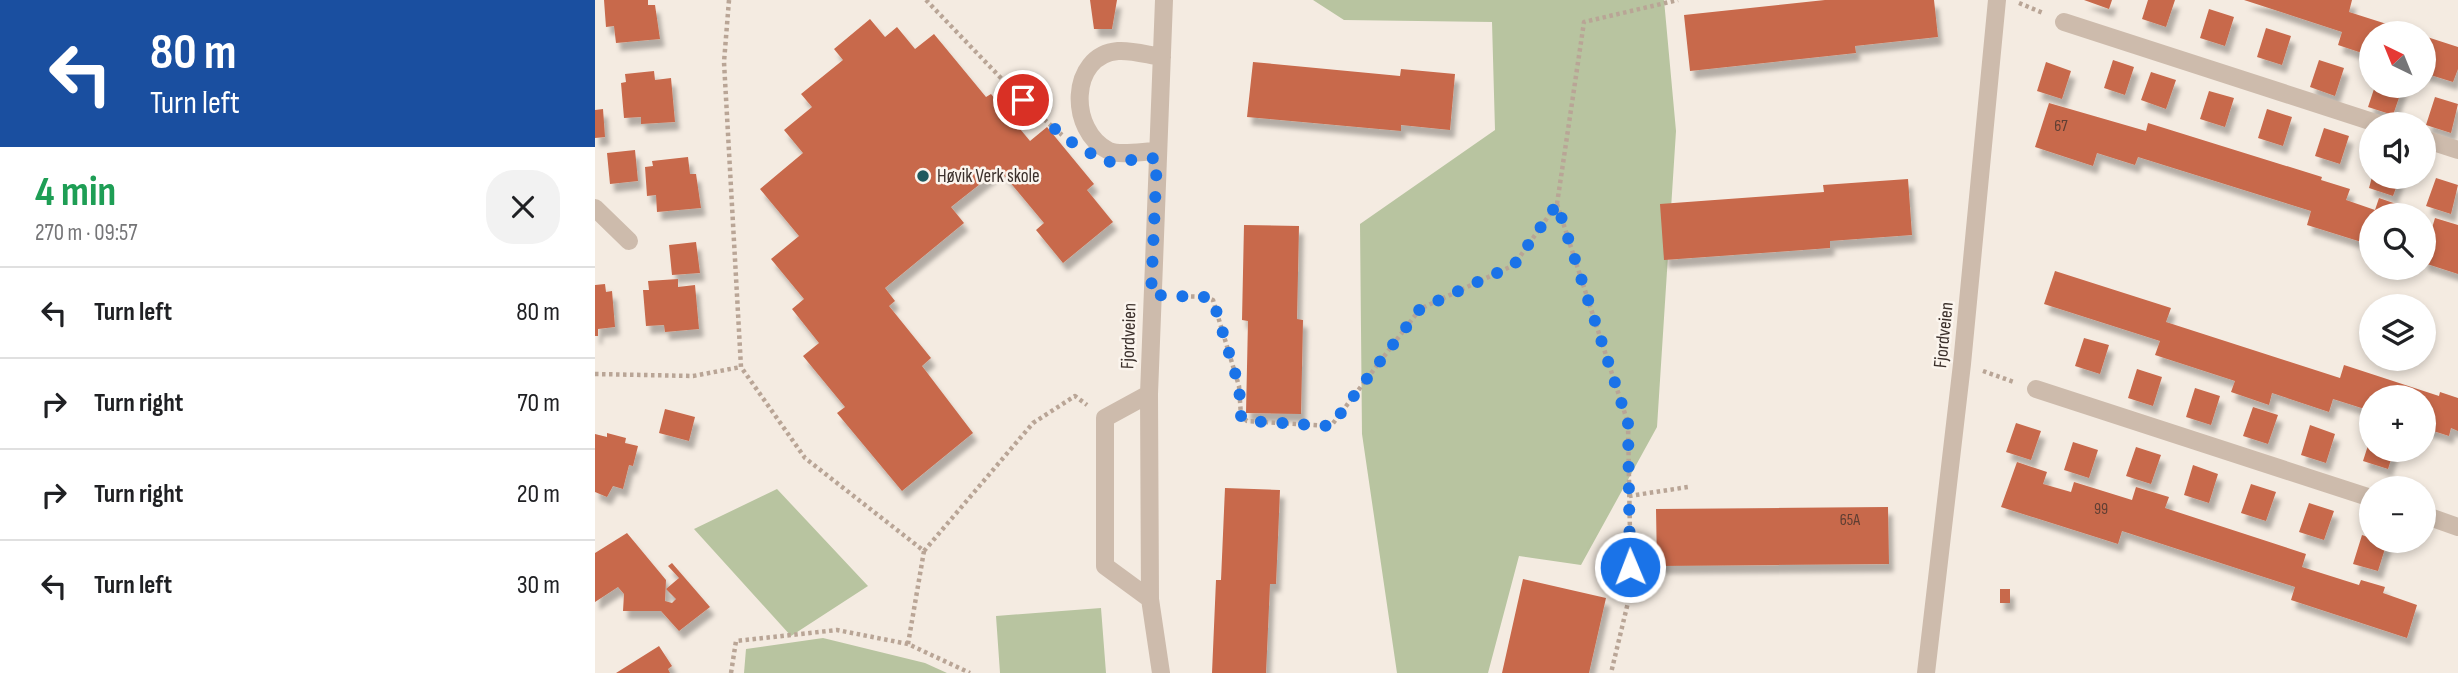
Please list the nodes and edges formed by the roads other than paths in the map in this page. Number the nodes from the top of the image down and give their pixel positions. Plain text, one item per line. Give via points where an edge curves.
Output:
1 (1164, 0) edge
2 (1997, 0) edge
3 (2064, 22) road end
4 (1162, 57) junction
5 (2359, 118) edge
6 (2436, 143) edge
7 (2458, 150) edge
8 (1158, 151) junction
9 (595, 208) edge
10 (629, 241) dead end
11 (2036, 389) road end
12 (1149, 394) junction
13 (2359, 494) edge
14 (2436, 519) edge
15 (2458, 527) edge
16 (1150, 599) junction
17 (1161, 673) edge
18 (1926, 673) edge

1 - 4 street, Fjordveien
2 - 18 street, Fjordveien
3 - 5 street
4 - 8 street, Fjordveien
4 - 8 street via 1117,51 1093,63 1080,85 1078,111 1093,138 1110,152
6 - 7 street
8 - 12 street, Fjordveien
9 - 10 street
11 - 13 street
12 - 16 street, Fjordveien
12 - 16 street via 1105,418 1105,566
14 - 15 street
16 - 17 street, Fjordveien

